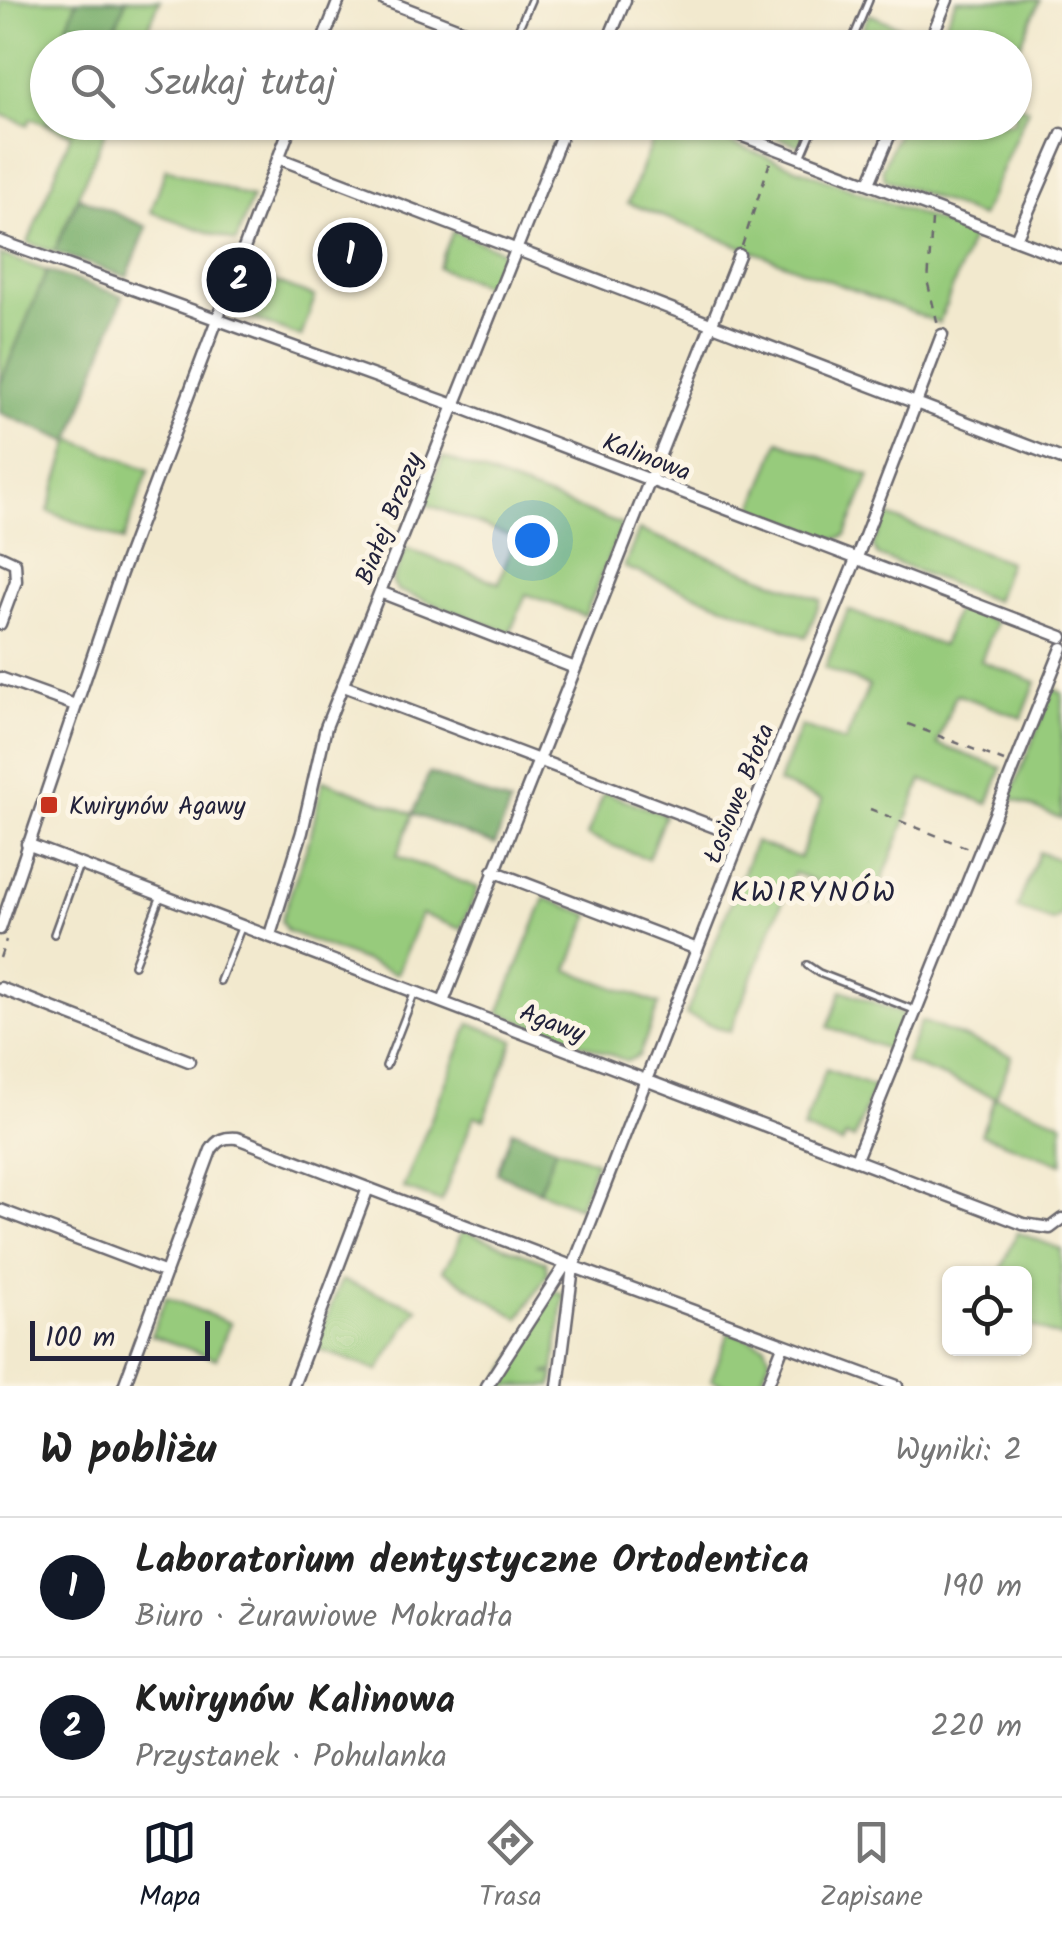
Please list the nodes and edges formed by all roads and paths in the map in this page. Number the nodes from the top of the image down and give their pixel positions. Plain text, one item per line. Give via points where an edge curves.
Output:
1 (339, 0) edge
2 (384, 0) edge
3 (531, 0) edge
4 (625, 0) edge
5 (869, 0) edge
6 (948, 0) edge
7 (327, 30) edge
8 (462, 30) edge
9 (517, 30) edge
10 (612, 30) edge
11 (856, 30) edge
12 (935, 30) edge
13 (1062, 134) edge
14 (285, 140) edge
15 (560, 140) edge
16 (754, 140) edge
17 (808, 140) edge
18 (887, 140) edge
19 (775, 148) junction
20 (278, 158) junction
21 (801, 158) junction
22 (869, 183) junction
23 (935, 209) junction
24 (1016, 239) junction
25 (0, 241) edge
26 (517, 250) junction
27 (739, 255) joint
28 (1062, 257) edge
29 (217, 318) junction
30 (710, 326) junction
31 (942, 335) joint
32 (915, 403) junction
33 (454, 405) junction
34 (1062, 459) edge
35 (649, 478) junction
36 (0, 556) edge
37 (857, 557) junction
38 (380, 592) junction
39 (0, 624) edge
40 (1062, 637) edge
41 (1062, 648) edge
42 (575, 668) junction
43 (0, 678) edge
44 (344, 686) junction
45 (76, 705) junction
46 (908, 724) dead end
47 (538, 761) junction
48 (1014, 765) junction
49 (870, 809) dead end
50 (741, 838) junction
51 (28, 844) junction
52 (979, 852) junction
53 (80, 865) junction
54 (494, 871) junction
55 (160, 895) junction
56 (242, 925) junction
57 (0, 929) edge
58 (54, 934) dead end
59 (270, 935) junction
60 (696, 950) junction
61 (807, 964) dead end
62 (134, 965) dead end
63 (220, 981) dead end
64 (0, 988) edge
65 (415, 991) junction
66 (443, 1002) junction
67 (915, 1010) junction
68 (189, 1061) dead end
69 (386, 1066) dead end
70 (646, 1079) junction
71 (856, 1159) junction
72 (368, 1188) junction
73 (0, 1210) edge
74 (1062, 1218) edge
75 (569, 1266) junction
76 (166, 1273) junction
77 (783, 1346) junction
78 (124, 1386) edge
79 (292, 1386) edge
80 (487, 1386) edge
81 (558, 1386) edge
82 (768, 1386) edge
83 (897, 1386) edge

1 - 7 street
2 - 8 street
3 - 9 lane
4 - 10 street
5 - 11 lane
6 - 12 street
13 - 24 street
14 - 20 street
15 - 26 street, Białej Brzozy
16 - 19 street
17 - 21 lane
18 - 22 street
19 - 21 street
19 - 27 path
20 - 26 street
20 - 29 street
21 - 22 street
22 - 23 street
23 - 24 street
23 - 31 path via 927,266
24 - 28 street
25 - 29 street, Kalinowa
26 - 30 street
26 - 33 street, Białej Brzozy
27 - 30 street
29 - 33 street, Kalinowa
29 - 45 street
30 - 32 street
30 - 35 street
31 - 32 street, Łosiowe Błota
32 - 34 street
32 - 37 street, Łosiowe Błota
33 - 35 street, Kalinowa
33 - 38 street, Białej Brzozy
35 - 37 street, Kalinowa
35 - 42 street
36 - 39 street via 18,572
37 - 40 street, Kalinowa
37 - 50 street, Łosiowe Błota
38 - 42 street
38 - 44 street, Białej Brzozy
41 - 48 street
42 - 47 street
43 - 45 street
44 - 47 street
44 - 59 street, Białej Brzozy via 326,727
45 - 51 street
46 - 48 path
47 - 50 street
47 - 54 street
48 - 52 street
49 - 52 path
50 - 60 street, Łosiowe Błota
51 - 53 street, Agawy
51 - 57 street
52 - 67 street
53 - 55 street, Agawy
53 - 58 lane
54 - 60 street
54 - 66 street
55 - 56 street, Agawy
55 - 62 lane
56 - 59 street, Agawy
56 - 63 lane
59 - 65 street, Agawy
60 - 70 street, Łosiowe Błota
61 - 67 lane
64 - 68 street
65 - 66 street, Agawy
65 - 69 lane
66 - 70 street, Agawy
67 - 71 street
70 - 71 street, Agawy
70 - 75 street, Łosiowe Błota
71 - 74 street, Agawy via 1032,1227 1050,1228
72 - 75 street
72 - 76 street via 222,1138
72 - 79 street
73 - 76 street
75 - 77 street
75 - 80 street
75 - 81 street
76 - 78 street
77 - 82 street
77 - 83 street

